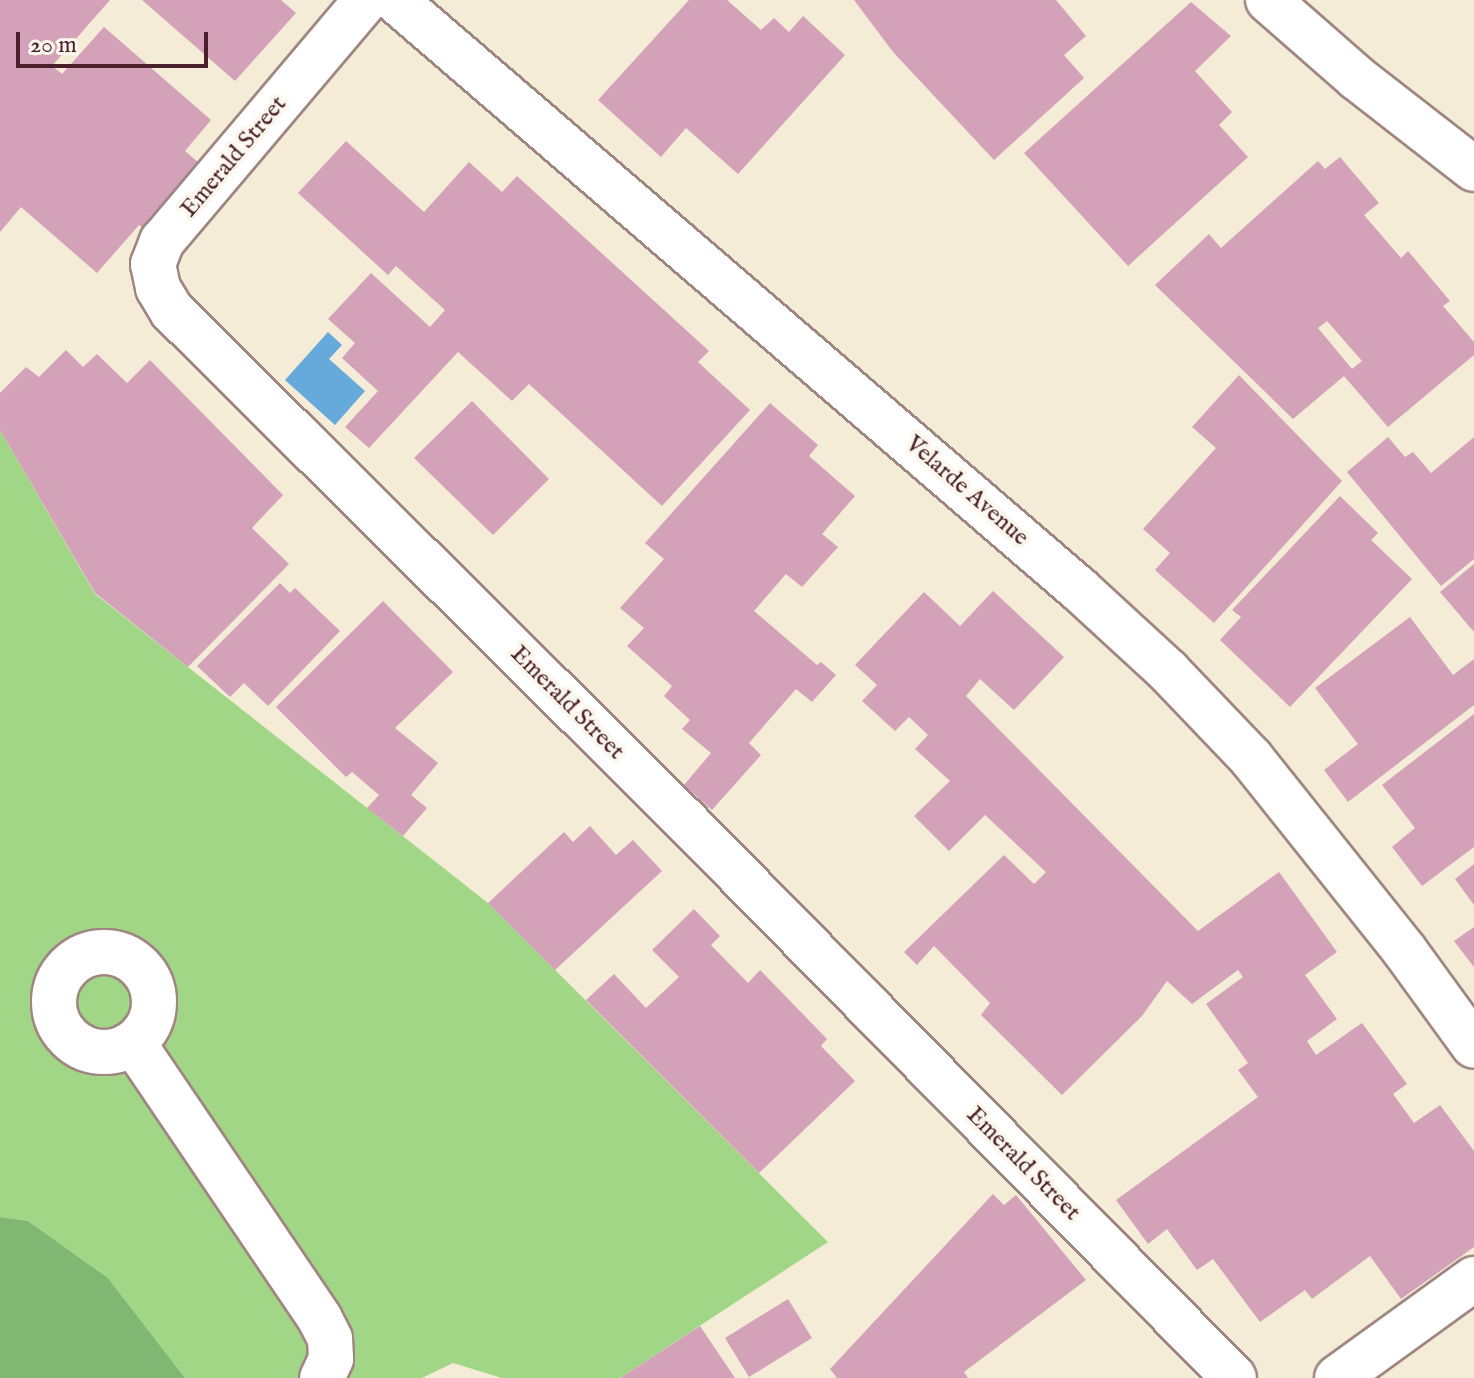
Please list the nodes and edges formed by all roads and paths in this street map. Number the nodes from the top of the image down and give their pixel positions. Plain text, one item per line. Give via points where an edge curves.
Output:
1 (366, 0) edge
2 (395, 0) edge
3 (1268, 0) edge
4 (1474, 169) edge
5 (134, 1044) dead end
6 (1474, 1046) edge
7 (1474, 1279) edge
8 (322, 1378) edge
9 (1234, 1378) edge
10 (1337, 1378) edge

1 - 9 street, Emerald Street via 162,241 153,264 158,288 172,311 684,819
2 - 6 street, Velarde Avenue via 1168,671 1251,758
3 - 4 street
5 - 8 street via 320,1319 331,1349
7 - 10 street

